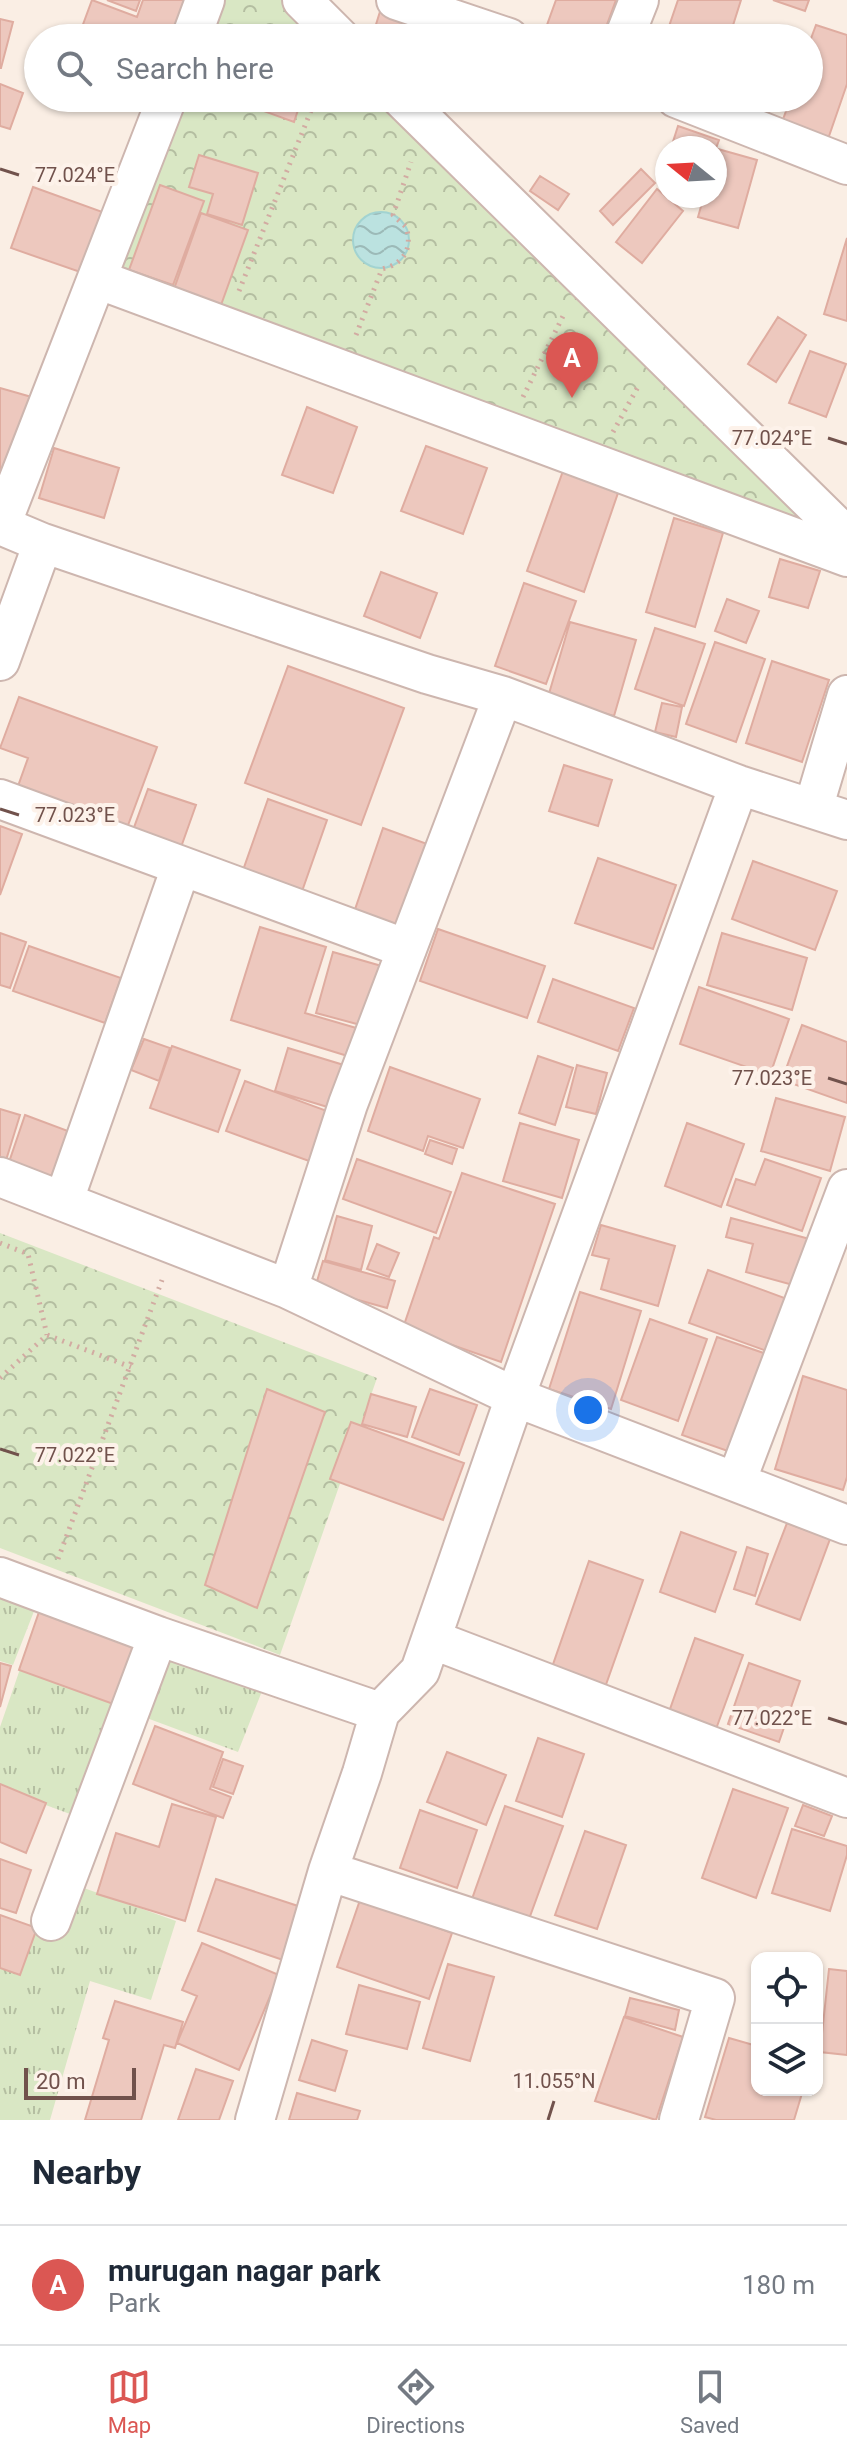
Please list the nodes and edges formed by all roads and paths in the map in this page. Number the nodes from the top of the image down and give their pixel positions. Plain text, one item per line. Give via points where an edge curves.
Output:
1 (205, 0) edge
2 (302, 0) edge
3 (396, 0) edge
4 (639, 0) edge
5 (196, 24) edge
6 (326, 24) edge
7 (467, 24) edge
8 (630, 24) edge
9 (162, 112) edge
10 (310, 112) edge
11 (415, 112) edge
12 (712, 112) edge
13 (847, 165) edge
14 (424, 168) dead end
15 (97, 279) junction
16 (238, 292) dead end
17 (578, 318) dead end
18 (370, 341) dead end
19 (642, 381) dead end
20 (509, 393) dead end
21 (523, 398) junction
22 (536, 403) dead end
23 (600, 428) dead end
24 (612, 433) junction
25 (626, 439) dead end
26 (0, 525) edge
27 (847, 537) edge
28 (43, 543) junction
29 (847, 557) edge
30 (0, 661) edge
31 (847, 695) edge
32 (503, 696) junction
33 (739, 785) junction
34 (0, 799) edge
35 (830, 815) edge
36 (181, 867) junction
37 (407, 949) junction
38 (0, 1177) edge
39 (847, 1189) edge
40 (64, 1200) junction
41 (0, 1243) edge
42 (175, 1245) junction
43 (288, 1289) junction
44 (47, 1335) junction
45 (131, 1367) junction
46 (0, 1378) edge
47 (515, 1397) junction
48 (736, 1482) junction
49 (847, 1525) edge
50 (0, 1577) edge
51 (45, 1594) junction
52 (158, 1636) junction
53 (431, 1639) junction
54 (380, 1712) junction
55 (847, 1798) edge
56 (328, 1871) junction
57 (51, 1921) dead end
58 (255, 2120) edge
59 (679, 2120) edge

1 - 5 street
2 - 6 street
3 - 7 street
4 - 8 street
9 - 15 street
10 - 16 path
11 - 27 street
12 - 13 street
14 - 18 path via 413,157 393,215 406,227 409,245 399,262 382,269 356,336
15 - 26 street
15 - 29 street
17 - 21 path via 567,307
19 - 24 path
20 - 21 path
21 - 22 path
23 - 24 path
24 - 25 path
26 - 28 street
28 - 30 street
28 - 32 street
31 - 35 street
32 - 33 street
32 - 37 street
33 - 35 street
33 - 47 street
34 - 36 street
36 - 37 street
36 - 40 street
37 - 43 street via 348,1104
38 - 40 street
39 - 48 street
40 - 42 street
41 - 44 path via 28,1254
42 - 43 street
42 - 45 path
43 - 47 street
44 - 45 path
44 - 46 path
45 - 51 path
47 - 48 street
47 - 53 street
48 - 49 street
50 - 51 street
51 - 52 street
52 - 54 street
52 - 57 street
53 - 54 street via 420,1671
53 - 55 street
54 - 56 street
56 - 58 street
56 - 59 street via 715,1998

